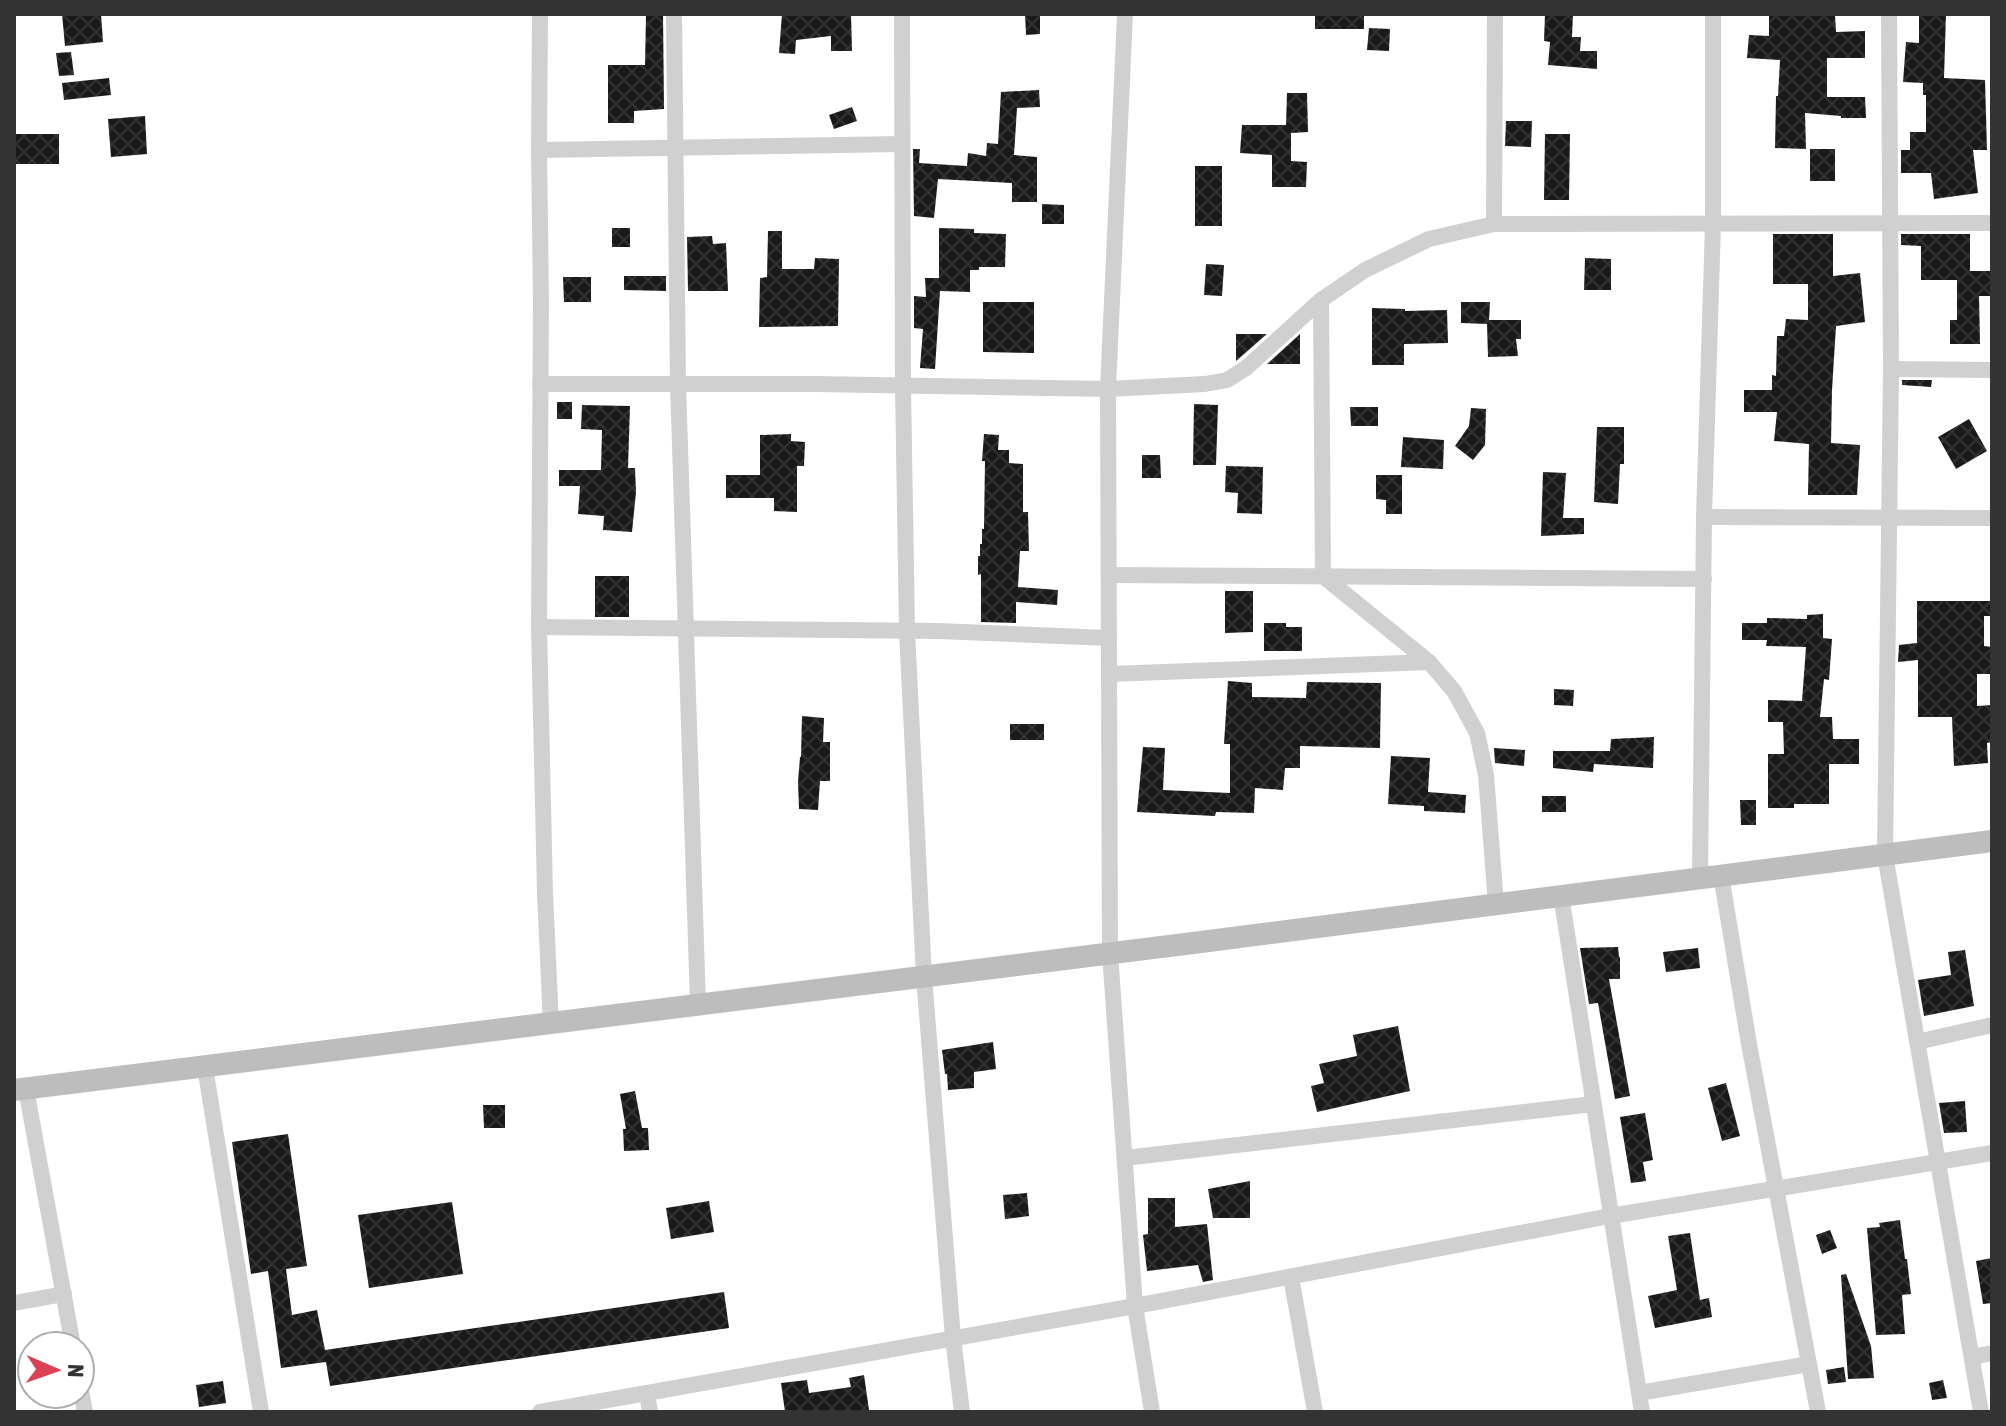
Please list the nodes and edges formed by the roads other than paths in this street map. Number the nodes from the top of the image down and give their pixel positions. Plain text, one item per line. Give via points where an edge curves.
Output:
1 (540, 14) edge
2 (674, 14) edge
3 (902, 14) edge
4 (1125, 14) edge
5 (1495, 14) edge
6 (1713, 14) edge
7 (1889, 14) edge
8 (902, 144) junction
9 (675, 149) junction
10 (539, 150) junction
11 (1992, 223) edge
12 (1494, 224) junction
13 (1713, 224) junction
14 (1889, 224) junction
15 (1321, 300) junction
16 (1891, 369) junction
17 (1992, 370) edge
18 (540, 384) junction
19 (678, 384) junction
20 (903, 386) junction
21 (1108, 389) junction
22 (1704, 517) junction
23 (1888, 517) junction
24 (1992, 518) edge
25 (1109, 575) junction
26 (1323, 576) junction
27 (1704, 579) junction
28 (539, 627) junction
29 (685, 629) junction
30 (907, 631) junction
31 (1109, 638) junction
32 (1429, 662) junction
33 (1109, 674) junction
34 (1992, 841) edge
35 (1885, 855) junction
36 (1710, 876) junction
37 (1561, 895) junction
38 (1496, 904) junction
39 (1110, 953) junction
40 (924, 977) junction
41 (698, 1005) junction
42 (551, 1024) junction
43 (1992, 1025) edge
44 (1917, 1042) junction
45 (205, 1067) junction
46 (20, 1089) edge
47 (1593, 1104) junction
48 (1992, 1153) edge
49 (1125, 1158) junction
50 (1937, 1161) junction
51 (1777, 1188) junction
52 (1610, 1216) junction
53 (1291, 1277) junction
54 (64, 1294) junction
55 (14, 1303) edge
56 (1135, 1306) junction
57 (70, 1330) edge
58 (953, 1338) junction
59 (1992, 1353) edge
60 (1972, 1357) junction
61 (1809, 1364) junction
62 (647, 1393) junction
63 (1639, 1393) junction
64 (261, 1412) edge
65 (540, 1412) edge
66 (650, 1412) edge
67 (962, 1412) edge
68 (1152, 1412) edge
69 (1315, 1412) edge
70 (1642, 1412) edge
71 (1818, 1412) edge
72 (1981, 1412) edge

1 - 10 street
2 - 9 street
3 - 8 street
4 - 21 street
5 - 12 street
6 - 13 street
7 - 14 street
8 - 9 street
8 - 20 street
9 - 10 street
9 - 19 street
10 - 18 street
11 - 14 street
12 - 13 street
12 - 15 street via 1429,239 1365,270
13 - 14 street
13 - 22 street
14 - 16 street
15 - 21 street via 1227,380
15 - 26 street
16 - 17 street
16 - 23 street
18 - 19 street
18 - 28 street
19 - 20 street
19 - 29 street
20 - 21 street
20 - 30 street
21 - 25 street
22 - 23 street
22 - 27 street
23 - 24 street
23 - 35 street
25 - 26 street
25 - 31 street
26 - 27 street
26 - 32 street
27 - 36 street
28 - 29 street
28 - 42 street
29 - 30 street
29 - 41 street
30 - 31 street
30 - 40 street
31 - 33 street
32 - 33 street
32 - 38 street via 1454,691 1477,733 1486,775
33 - 39 street
34 - 35 main road
35 - 36 main road
35 - 44 street
36 - 37 main road
36 - 51 street
37 - 38 main road
37 - 47 street
38 - 39 main road
39 - 40 main road
39 - 49 street
40 - 41 main road
40 - 58 street
41 - 42 main road
42 - 45 main road
43 - 44 street
44 - 50 street
45 - 46 main road
45 - 64 street
46 - 54 street
47 - 49 street
47 - 52 street
48 - 50 street
49 - 56 street
50 - 51 street
50 - 60 street
51 - 52 street
51 - 61 street
52 - 53 street
52 - 63 street
53 - 56 street
53 - 69 street
54 - 55 street
54 - 57 street
56 - 58 street
56 - 68 street
58 - 62 street
58 - 67 street
59 - 60 street
60 - 72 street
61 - 63 street
61 - 71 street
62 - 65 street
62 - 66 street
63 - 70 street

